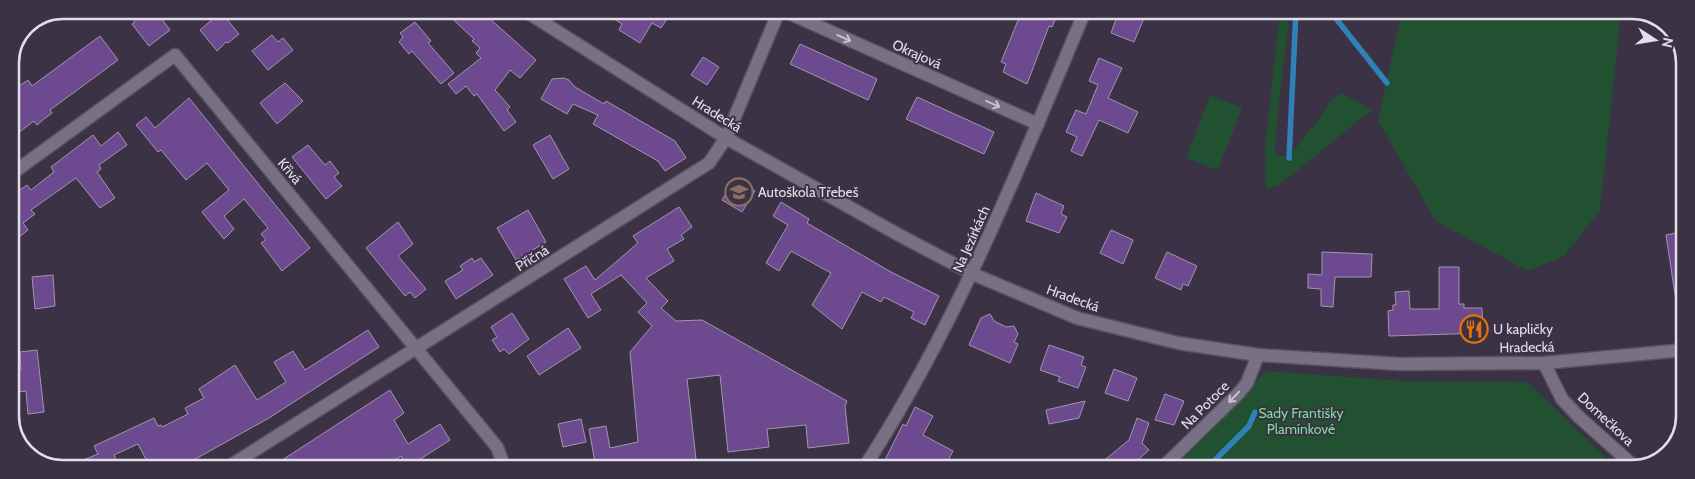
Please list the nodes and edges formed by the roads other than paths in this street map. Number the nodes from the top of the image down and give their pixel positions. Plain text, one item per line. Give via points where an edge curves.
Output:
1 (539, 19) edge
2 (776, 19) edge
3 (802, 19) edge
4 (1082, 19) edge
5 (1038, 124) junction
6 (726, 138) junction
7 (19, 169) edge
8 (973, 274) junction
9 (417, 349) junction
10 (1676, 351) edge
11 (1258, 355) junction
12 (1544, 363) junction
13 (241, 460) edge
14 (502, 460) edge
15 (868, 460) edge
16 (1170, 460) edge
17 (1627, 460) edge

1 - 6 street, Hradecká
2 - 6 street, Příčná
3 -> 5 street, Okrajová
4 - 5 street, Na Jezírkách
5 - 8 street, Na Jezírkách
6 - 8 street, Hradecká
6 - 9 street, Příčná via 709,163
7 - 9 street, Křivá via 175,55
8 - 11 street, Hradecká via 1077,318 1169,341
8 - 15 street, Na Jezírkách via 904,405
9 - 13 street, Příčná
9 - 14 street, Křivá via 497,447
10 - 12 street, Hradecká
11 - 12 street, Hradecká via 1399,364
11 -> 16 street, Na Potoce via 1239,393
12 - 17 street, Domečkova via 1568,405

